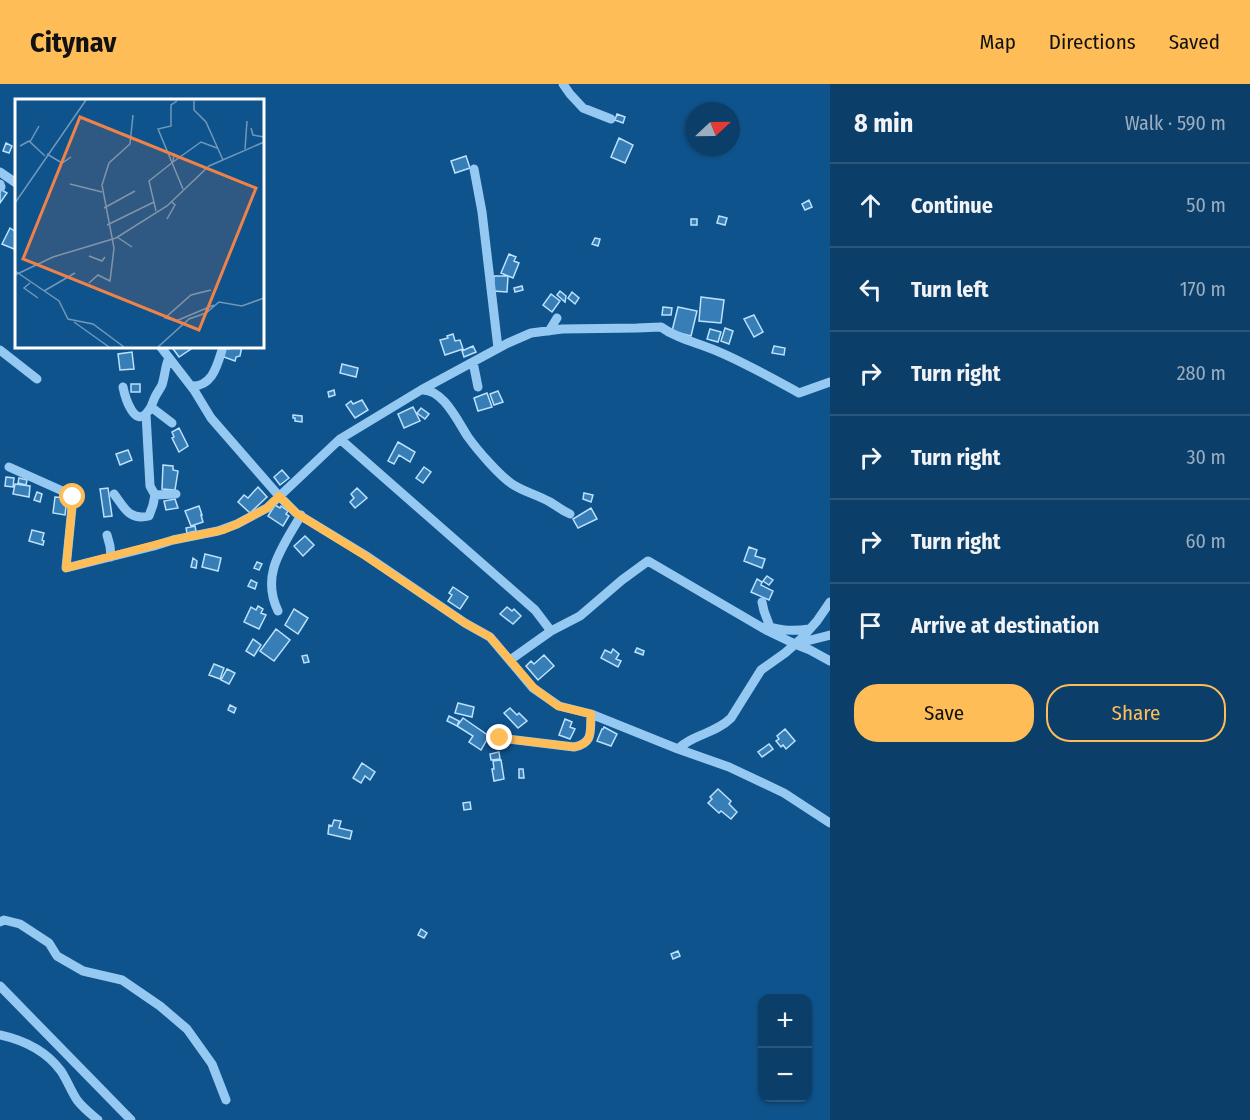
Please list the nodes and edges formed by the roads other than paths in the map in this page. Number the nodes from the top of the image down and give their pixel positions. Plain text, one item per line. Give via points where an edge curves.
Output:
1 (563, 84) edge
2 (611, 119) dead end
3 (474, 169) dead end
4 (0, 172) edge
5 (15, 182) edge
6 (557, 318) dead end
7 (549, 331) junction
8 (162, 348) edge
9 (498, 348) junction
10 (0, 350) edge
11 (222, 350) dead end
12 (169, 358) junction
13 (473, 362) junction
14 (37, 379) dead end
15 (830, 382) edge
16 (191, 386) junction
17 (123, 387) dead end
18 (478, 387) dead end
19 (421, 390) junction
20 (148, 410) junction
21 (172, 423) dead end
22 (340, 439) junction
23 (9, 467) dead end
24 (114, 494) dead end
25 (176, 494) dead end
26 (155, 495) junction
27 (279, 496) junction
28 (570, 514) dead end
29 (301, 515) junction
30 (107, 535) dead end
31 (111, 557) junction
32 (762, 602) dead end
33 (830, 602) edge
34 (278, 611) dead end
35 (809, 629) junction
36 (550, 631) junction
37 (830, 635) edge
38 (795, 644) junction
39 (510, 660) junction
40 (830, 661) edge
41 (591, 714) junction
42 (492, 733) dead end
43 (678, 749) junction
44 (830, 823) edge
45 (0, 922) edge
46 (0, 986) edge
47 (0, 1035) edge
48 (226, 1100) dead end
49 (98, 1120) edge
50 (131, 1120) edge

1 - 2 street via 583,108
3 - 9 street
4 - 5 street
6 - 7 street
7 - 9 street via 531,333
7 - 15 street via 661,327 799,393
8 - 12 street
9 - 13 street
10 - 14 street
11 - 16 street via 211,378
12 - 16 street
12 - 20 street via 162,384
13 - 18 street
13 - 19 street
16 - 27 street via 211,418
17 - 20 street via 132,412 142,416
19 - 22 street
19 - 28 street via 433,393 447,404 474,443 512,484
20 - 21 street
20 - 26 street via 150,486
22 - 27 street
22 - 36 street via 535,610
23 - 31 street via 73,497 66,568
24 - 26 street via 130,515 141,518 149,516
25 - 26 street
27 - 29 street
27 - 31 street via 267,508 223,530
29 - 34 street via 278,554 271,578
29 - 39 street via 490,637
30 - 31 street
32 - 35 street via 770,627
33 - 35 street
35 - 38 street
36 - 38 street via 580,616 648,561
36 - 39 street
37 - 38 street
38 - 40 street
38 - 43 street via 761,670 731,718
39 - 41 street via 534,688 558,706
41 - 42 street via 590,738 580,746 500,738
41 - 43 street
43 - 44 street via 784,793
45 - 48 street via 20,924 49,943 57,956 83,971 122,980 160,1006 187,1029 212,1064
46 - 50 street
47 - 49 street via 34,1047 51,1061 78,1101

